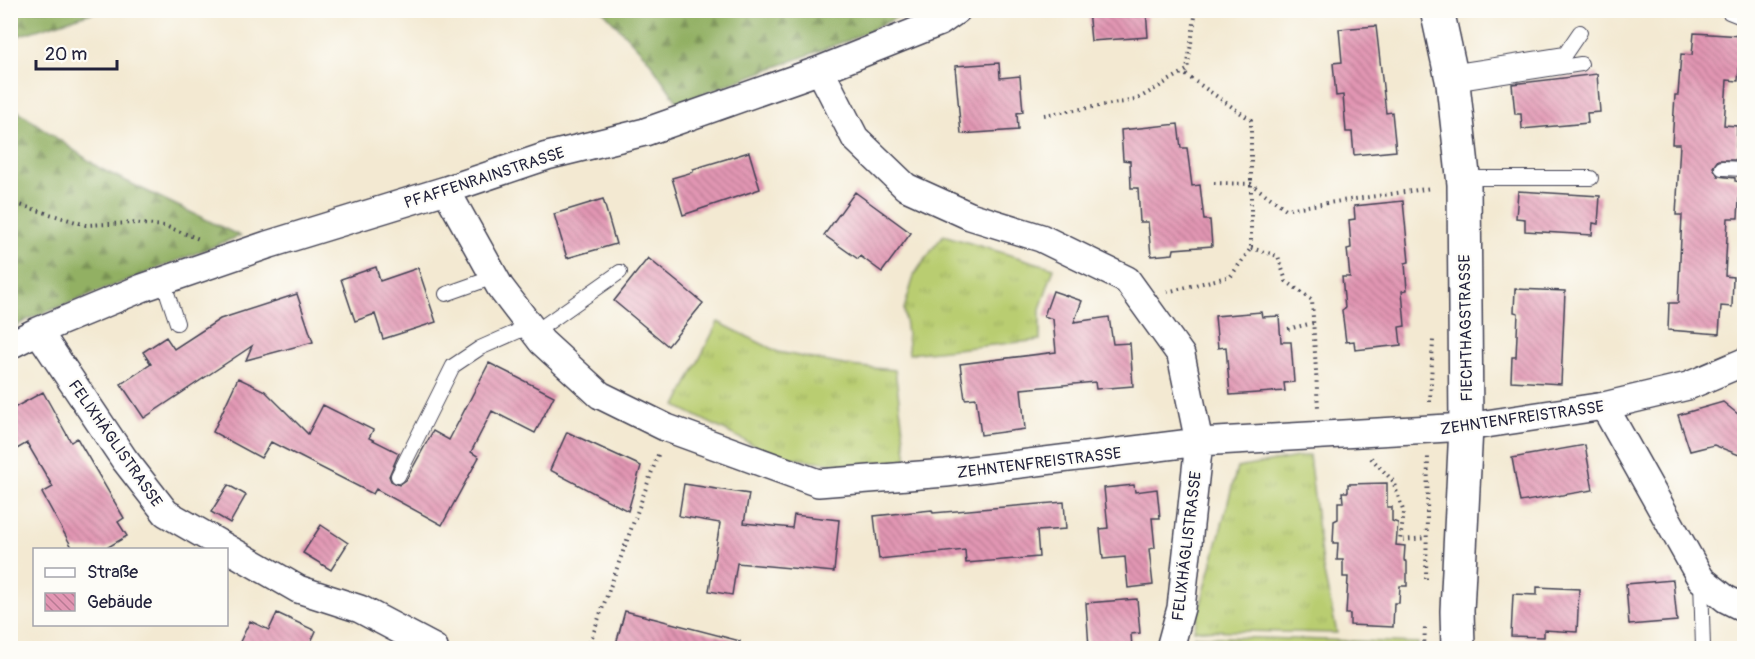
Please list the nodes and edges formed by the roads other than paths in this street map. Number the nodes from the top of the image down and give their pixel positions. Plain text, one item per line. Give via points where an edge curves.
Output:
1 (957, 10) edge
2 (1437, 10) edge
3 (1729, 12) dead end
4 (1744, 18) edge
5 (1580, 32) dead end
6 (1581, 64) dead end
7 (820, 70) junction
8 (1451, 78) junction
9 (1722, 168) dead end
10 (1744, 169) edge
11 (1463, 178) junction
12 (1591, 178) dead end
13 (446, 190) junction
14 (620, 272) dead end
15 (494, 277) junction
16 (163, 281) junction
17 (446, 294) dead end
18 (177, 323) dead end
19 (532, 329) junction
20 (38, 331) junction
21 (10, 345) edge
22 (1744, 362) edge
23 (1604, 406) junction
24 (1466, 427) junction
25 (1199, 442) junction
26 (399, 476) dead end
27 (227, 548) edge
28 (228, 549) edge
29 (1701, 579) junction
30 (1744, 608) edge
31 (434, 648) edge
32 (1170, 648) edge
33 (1458, 648) edge
34 (1703, 648) edge

1 - 7 street, PFAFFENRAINSTRASSE via 940,22
2 - 8 street, FIECHTHAGSTRASSE
3 - 4 lane
5 - 8 lane via 1566,54
6 - 8 lane
7 - 13 street, PFAFFENRAINSTRASSE via 645,132 546,156
7 - 25 street, FELIXHÄGLISTRASSE via 855,138 906,187 970,216 1041,238 1127,280 1181,356
8 - 11 street, FIECHTHAGSTRASSE
9 - 10 lane
11 - 12 lane
11 - 24 street, FIECHTHAGSTRASSE
13 - 15 street, ZEHNTENFREISTRASSE
13 - 16 street, PFAFFENRAINSTRASSE
14 - 19 lane
15 - 17 lane
15 - 19 street, ZEHNTENFREISTRASSE
16 - 18 lane
16 - 20 street, PFAFFENRAINSTRASSE
19 - 25 street, ZEHNTENFREISTRASSE via 600,395 667,428 818,483 946,473
19 - 26 lane via 480,348 453,366
20 - 21 street, PFAFFENRAINSTRASSE
20 - 27 street, FELIXHÄGLISTRASSE via 124,459 166,513
22 - 23 street, ZEHNTENFREISTRASSE via 1688,386
23 - 24 street, ZEHNTENFREISTRASSE
23 - 29 street
24 - 25 street, ZEHNTENFREISTRASSE
24 - 33 street, FIECHTHAGSTRASSE
25 - 32 street, FELIXHÄGLISTRASSE via 1181,608
28 - 31 street, FELIXHÄGLISTRASSE via 298,589 360,609
29 - 30 street
29 - 34 lane

